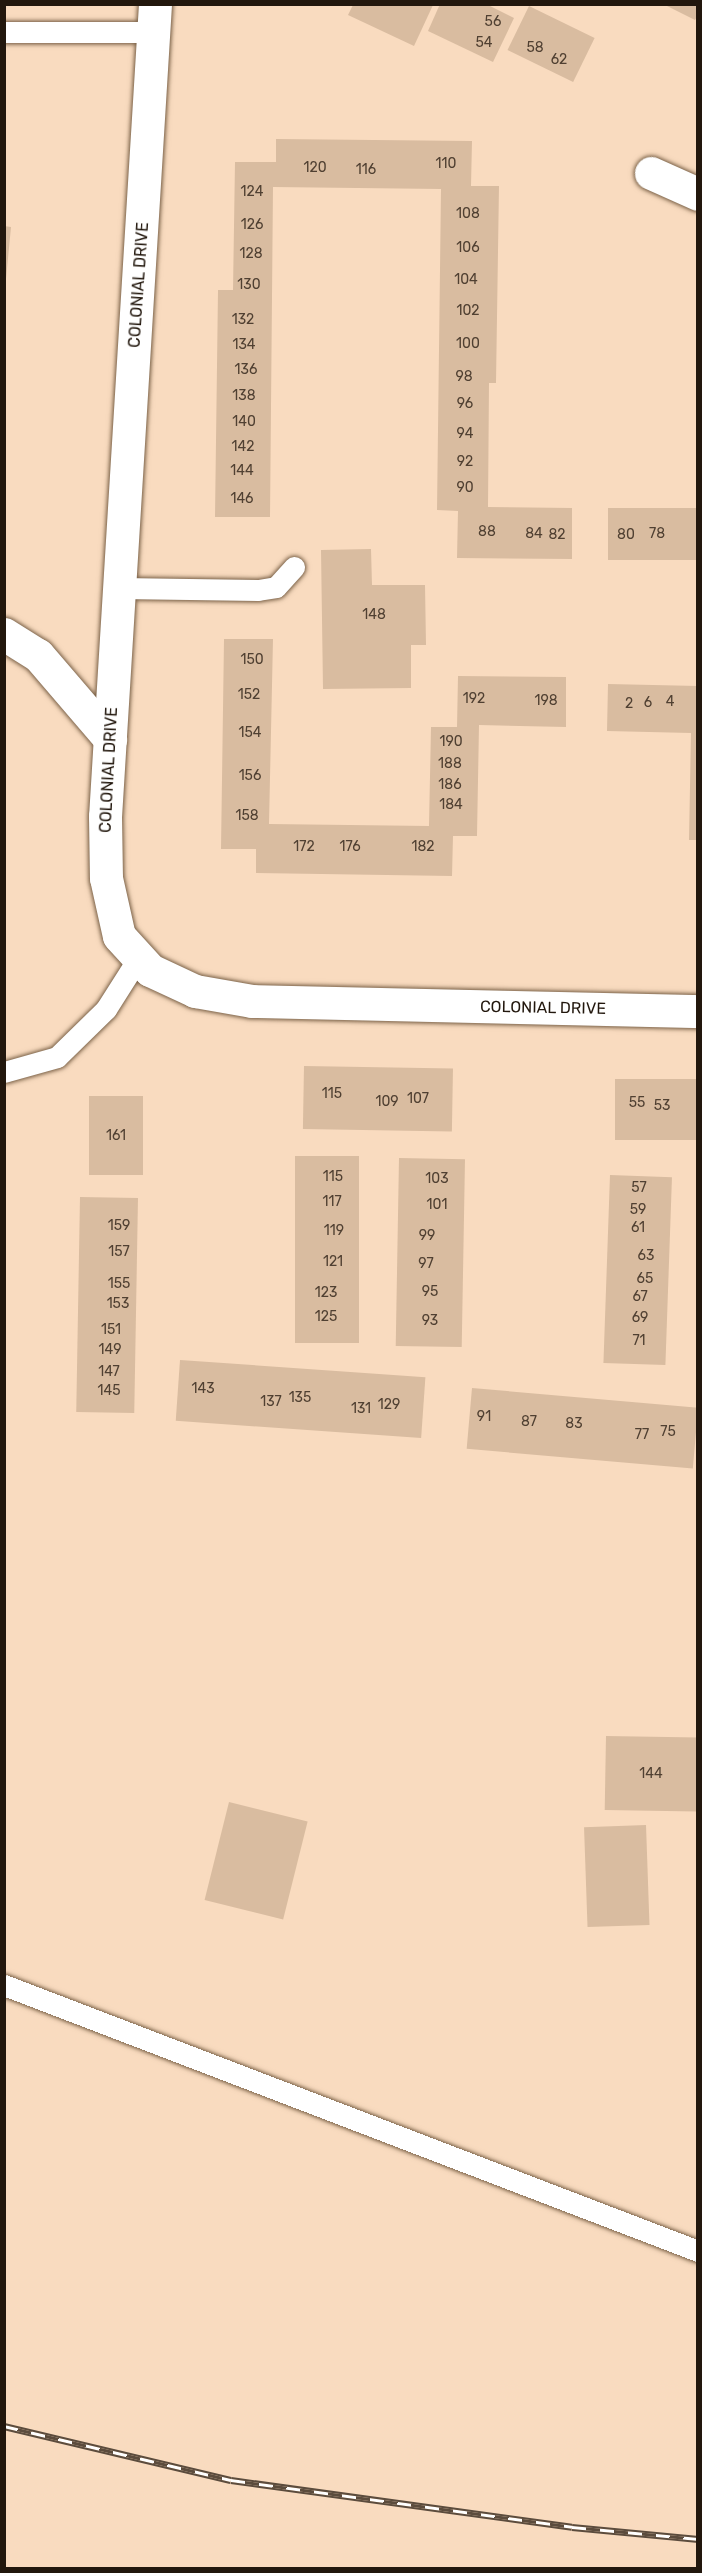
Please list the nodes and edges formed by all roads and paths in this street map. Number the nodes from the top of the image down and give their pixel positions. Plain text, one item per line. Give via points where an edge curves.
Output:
1 (155, 18) edge
2 (4, 32) edge
3 (651, 172) dead end
4 (698, 194) edge
5 (294, 567) dead end
6 (120, 588) junction
7 (4, 634) edge
8 (110, 740) junction
9 (139, 957) junction
10 (698, 1011) edge
11 (4, 1072) edge
12 (4, 1985) edge
13 (698, 2252) edge

1 - 2 lane
1 - 6 street, COLONIAL DRIVE
3 - 4 street
5 - 6 lane via 276,587 258,590
6 - 8 street, COLONIAL DRIVE
7 - 8 street via 38,655
8 - 9 street, COLONIAL DRIVE via 106,878 119,936
9 - 10 street, COLONIAL DRIVE via 150,970 195,991 252,1001
9 - 11 lane via 106,1009 57,1057
12 - 13 lane

